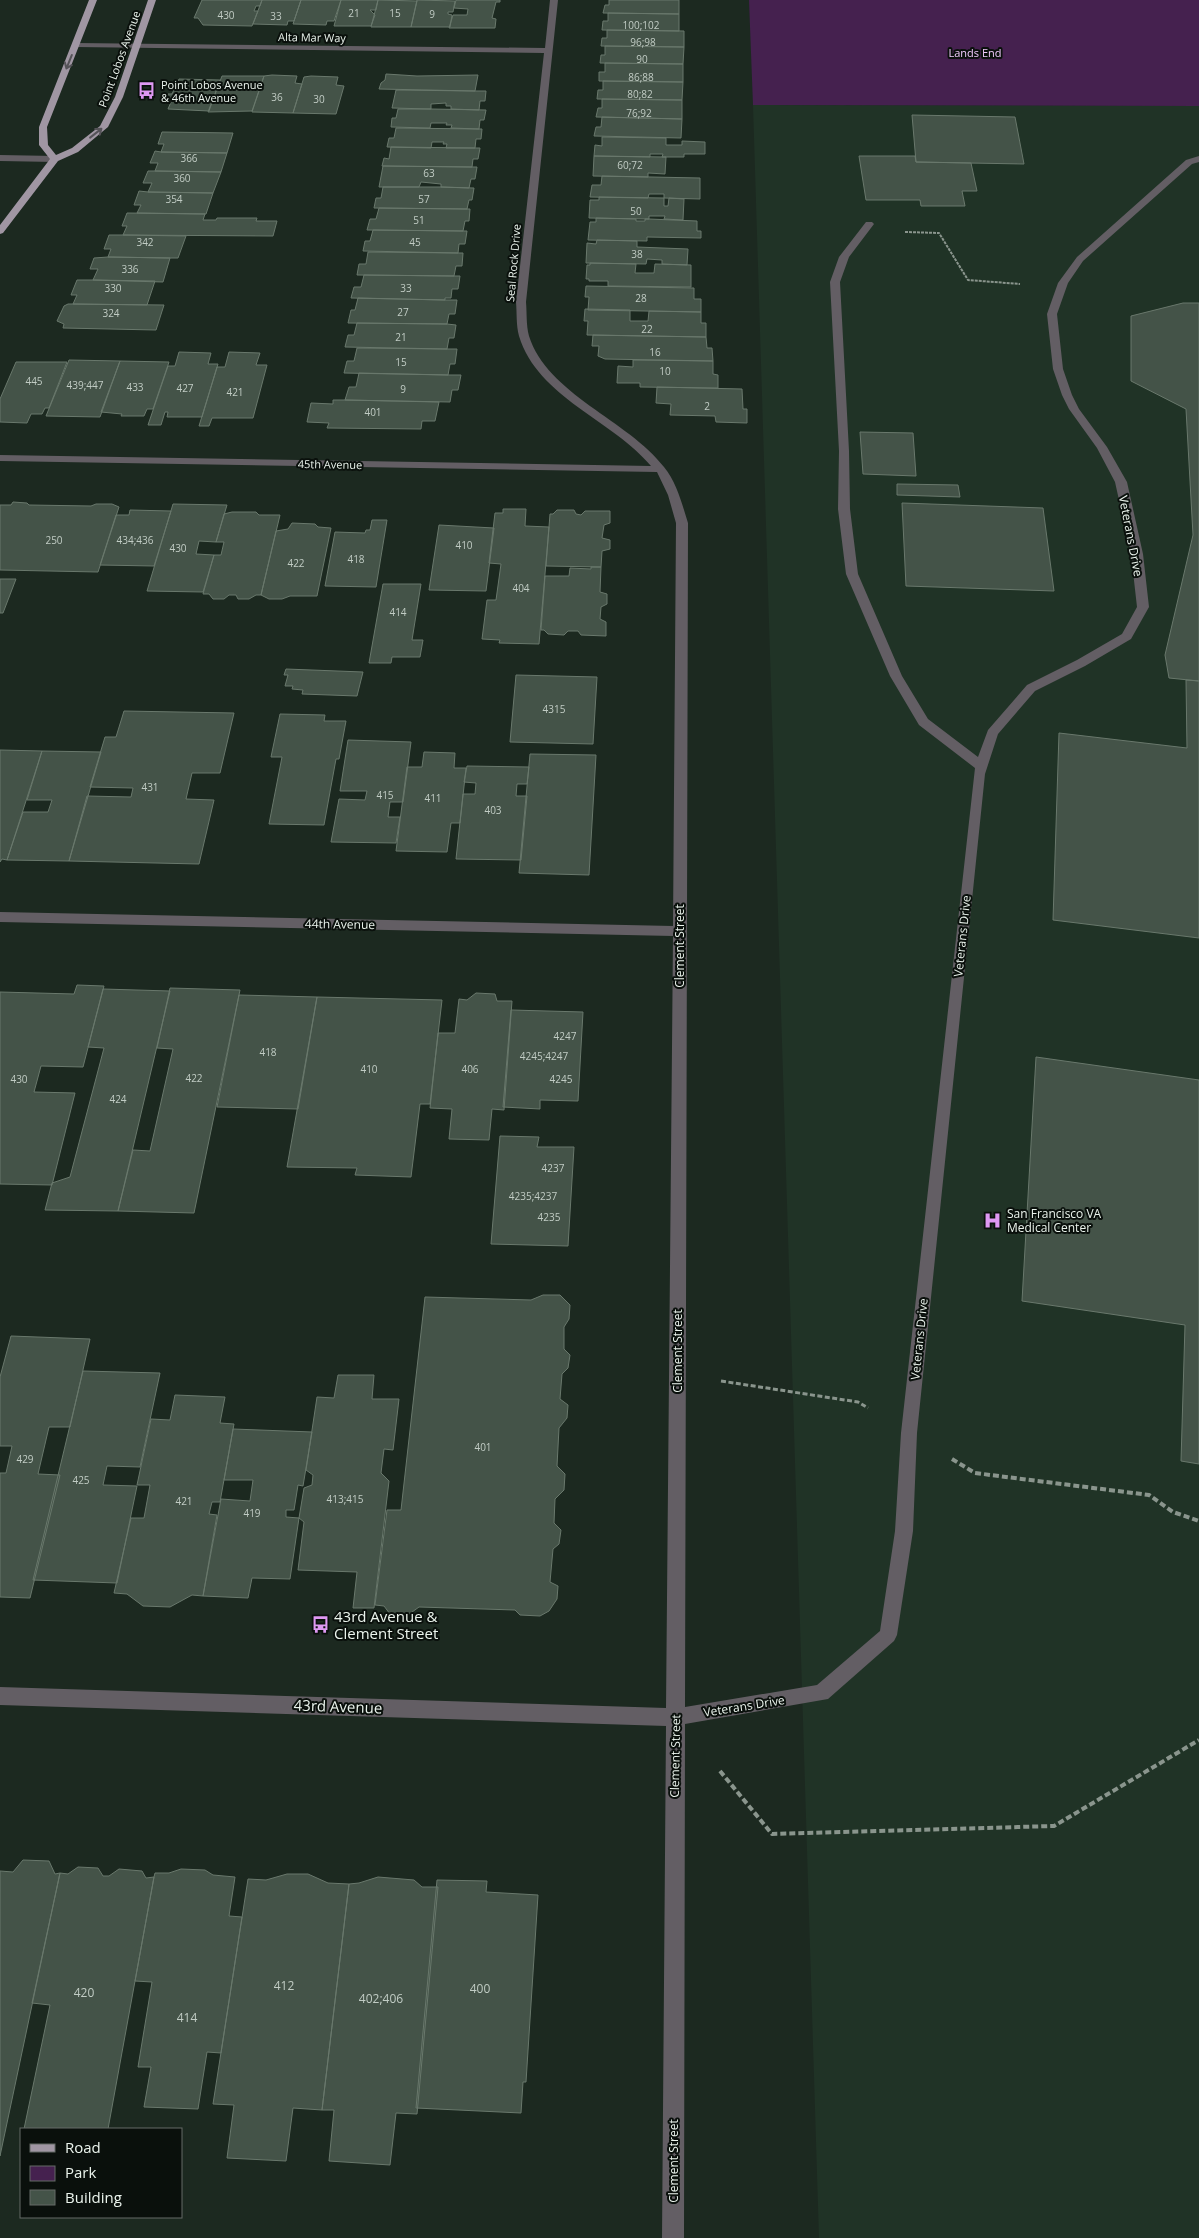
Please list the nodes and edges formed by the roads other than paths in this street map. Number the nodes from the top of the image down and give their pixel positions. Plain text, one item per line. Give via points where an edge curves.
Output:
1 (93, 0) edge
2 (152, 0) edge
3 (554, 0) edge
4 (76, 45) junction
5 (136, 46) junction
6 (548, 51) junction
7 (0, 158) edge
8 (55, 159) junction
9 (1199, 160) edge
10 (869, 224) dead end
11 (0, 231) edge
12 (0, 458) edge
13 (660, 469) junction
14 (982, 766) junction
15 (0, 917) edge
16 (679, 931) junction
17 (0, 1696) edge
18 (676, 1717) junction
19 (673, 2238) edge

1 - 4 main road
2 - 5 main road, Point Lobos Avenue
3 - 6 street, Seal Rock Drive
4 - 5 street, Alta Mar Way
4 -> 8 main road via 41,138 44,150
5 - 6 street, Alta Mar Way
8 -> 5 main road, Point Lobos Avenue via 75,150 104,127 119,97
6 - 13 street, Seal Rock Drive via 521,302 526,342 536,362 555,382 611,423
7 - 8 street
8 - 11 main road, Point Lobos Avenue
9 - 14 street, Veterans Drive via 1190,162 1080,259 1063,283 1052,314 1058,369 1067,395 1121,482 1137,554 1143,607 1127,636 1031,688 992,734
10 - 14 street via 844,257 835,282 844,510 852,574 896,676 923,722
12 - 13 street, 45th Avenue
13 - 16 street, Clement Street via 677,502 682,523
14 - 18 street, Veterans Drive via 909,1433 904,1531 888,1635 821,1693
15 - 16 street, 44th Avenue
16 - 18 street, Clement Street
17 - 18 street, 43rd Avenue
18 - 19 street, Clement Street

